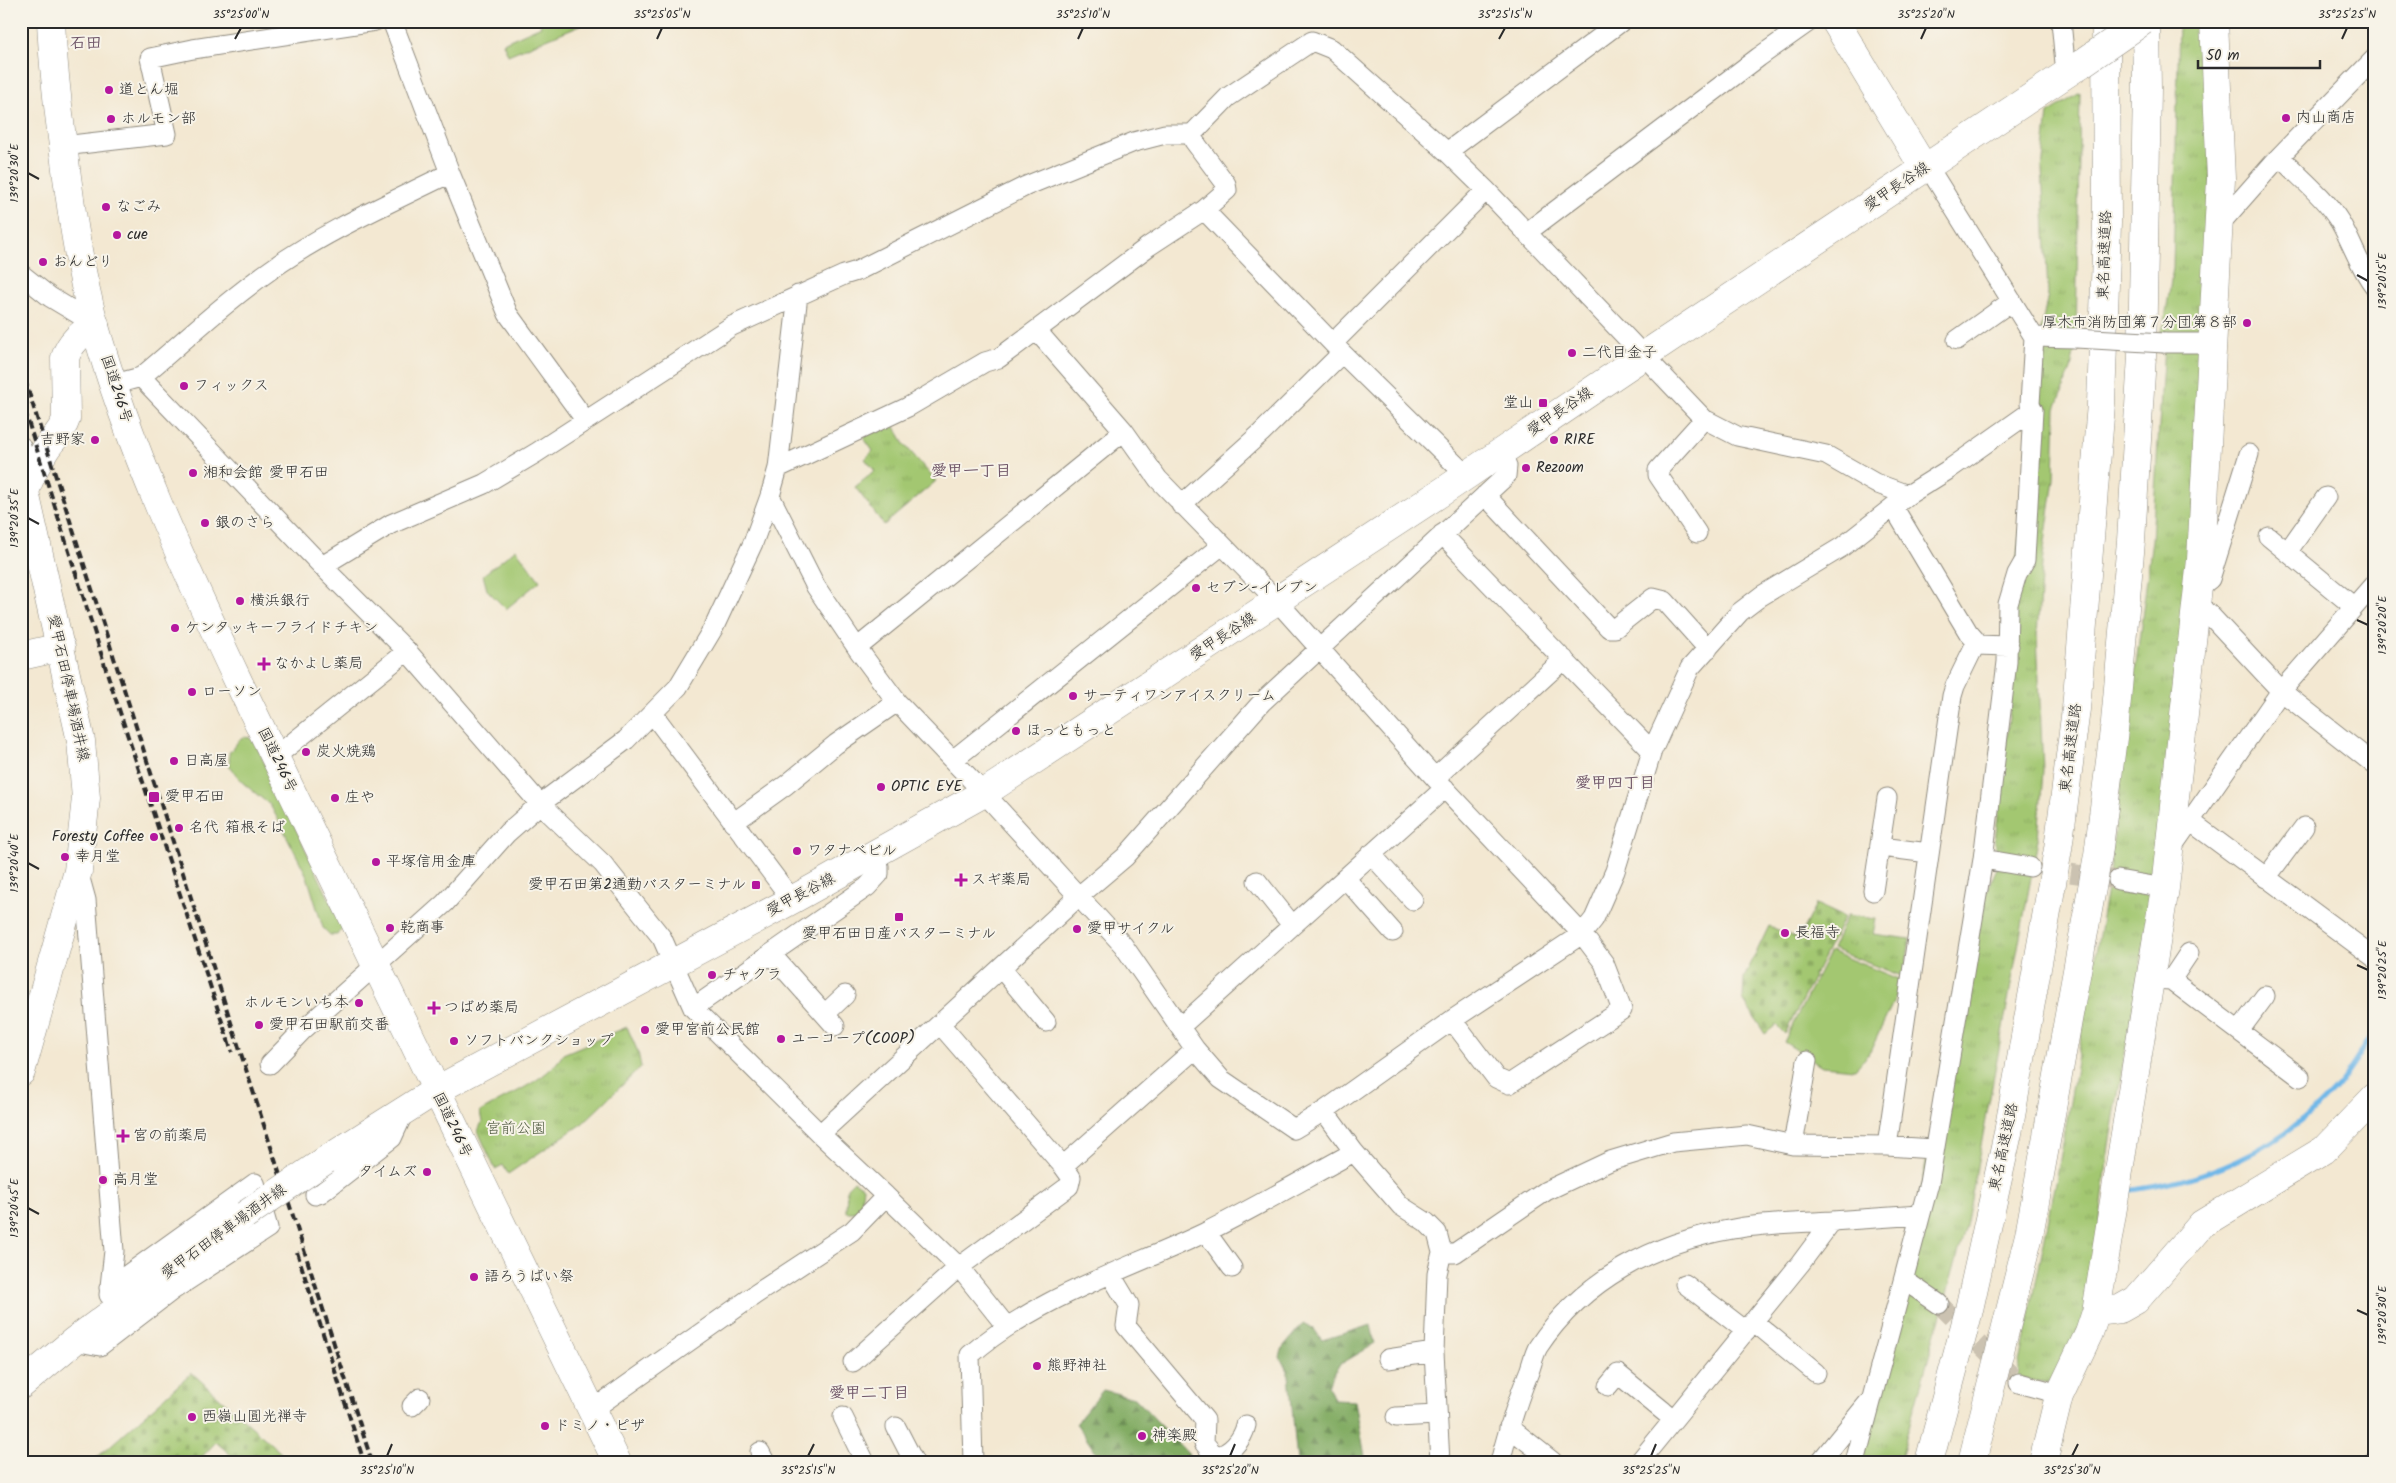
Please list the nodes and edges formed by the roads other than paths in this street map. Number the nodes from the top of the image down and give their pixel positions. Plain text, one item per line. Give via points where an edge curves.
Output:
1 (51, 21) edge
2 (375, 21) edge
3 (392, 21) edge
4 (1622, 21) edge
5 (1810, 21) edge
6 (1835, 21) edge
7 (2061, 21) edge
8 (2106, 21) edge
9 (2144, 21) edge
10 (2214, 21) edge
11 (2375, 58) edge
12 (2073, 69) junction
13 (1192, 134) junction
14 (63, 146) junction
15 (1447, 152) junction
16 (2278, 158) junction
17 (1924, 168) junction
18 (450, 174) junction
19 (1486, 190) junction
20 (1204, 210) junction
21 (2218, 226) junction
22 (1526, 233) junction
23 (21, 274) edge
24 (2375, 287) edge
25 (798, 295) junction
26 (2012, 301) junction
27 (95, 324) junction
28 (1038, 331) junction
29 (2034, 337) junction
30 (1957, 340) dead end
31 (2214, 343) junction
32 (1338, 348) junction
33 (1643, 356) junction
34 (141, 377) junction
35 (115, 384) junction
36 (2033, 410) junction
37 (1704, 420) junction
38 (586, 421) junction
39 (1124, 431) junction
40 (21, 446) edge
41 (2248, 464) dead end
42 (778, 468) junction
43 (30, 475) junction
44 (1476, 485) junction
45 (1908, 494) junction
46 (770, 496) junction
47 (1181, 505) junction
48 (2325, 507) dead end
49 (1894, 508) junction
50 (1689, 530) dead end
51 (1442, 534) junction
52 (2269, 537) dead end
53 (28, 542) edge
54 (1222, 545) junction
55 (2288, 552) junction
56 (322, 566) junction
57 (2375, 583) edge
58 (2198, 597) junction
59 (1277, 601) junction
60 (2353, 606) junction
61 (1975, 645) junction
62 (2009, 646) junction
63 (61, 647) junction
64 (857, 648) junction
65 (1320, 649) junction
66 (1708, 649) junction
67 (407, 650) junction
68 (21, 656) edge
69 (1564, 659) junction
70 (2281, 691) junction
71 (897, 702) junction
72 (653, 714) junction
73 (1652, 751) junction
74 (275, 757) junction
75 (953, 760) junction
76 (2375, 765) edge
77 (1440, 783) junction
78 (984, 793) junction
79 (1887, 798) dead end
80 (540, 804) junction
81 (2190, 821) junction
82 (733, 823) junction
83 (2302, 839) dead end
84 (1881, 847) junction
85 (2169, 851) junction
86 (1929, 853) junction
87 (1371, 854) junction
88 (874, 855) junction
89 (1983, 860) junction
90 (2030, 867) tunnel mouth
91 (78, 872) junction
92 (1345, 878) junction
93 (2266, 878) junction
94 (2118, 880) tunnel mouth
95 (1256, 882) dead end
96 (2165, 888) junction
97 (1873, 891) dead end
98 (1410, 894) dead end
99 (1079, 896) junction
100 (792, 900) junction
101 (1388, 923) dead end
102 (1292, 925) junction
103 (1582, 934) junction
104 (2189, 953) dead end
105 (771, 954) junction
106 (2375, 958) edge
107 (376, 964) junction
108 (675, 964) junction
109 (1001, 968) junction
110 (2160, 979) junction
111 (845, 995) dead end
112 (2265, 996) dead end
113 (693, 1008) junction
114 (1452, 1020) junction
115 (1046, 1022) dead end
116 (940, 1024) junction
117 (1181, 1026) junction
118 (2239, 1031) junction
119 (1195, 1049) junction
120 (23, 1056) edge
121 (1807, 1061) dead end
122 (270, 1064) dead end
123 (2300, 1077) dead end
124 (435, 1091) junction
125 (2375, 1097) edge
126 (405, 1110) junction
127 (1324, 1111) junction
128 (820, 1134) junction
129 (1793, 1145) junction
130 (1887, 1146) junction
131 (1933, 1149) junction
132 (1354, 1152) junction
133 (1063, 1166) junction
134 (315, 1195) dead end
135 (886, 1196) junction
136 (1920, 1215) junction
137 (1832, 1221) junction
138 (1206, 1232) junction
139 (1442, 1252) junction
140 (959, 1267) junction
141 (1232, 1268) dead end
142 (1111, 1275) junction
143 (1904, 1280) junction
144 (1686, 1284) dead end
145 (110, 1301) junction
146 (1939, 1304) tunnel mouth
147 (2096, 1312) junction
148 (1006, 1326) junction
149 (1750, 1326) junction
150 (74, 1342) junction
151 (1434, 1352) junction
152 (1388, 1359) dead end
153 (853, 1362) dead end
154 (1816, 1373) dead end
155 (1617, 1374) dead end
156 (2019, 1383) tunnel mouth
157 (21, 1386) edge
158 (2058, 1396) junction
159 (1872, 1398) junction
160 (592, 1410) junction
161 (1437, 1414) junction
162 (842, 1417) dead end
163 (1396, 1417) dead end
164 (1673, 1419) junction
165 (1246, 1425) dead end
166 (1509, 1427) junction
167 (896, 1428) dead end
168 (1214, 1459) edge
169 (616, 1462) edge
170 (865, 1462) edge
171 (914, 1462) edge
172 (973, 1462) edge
173 (1440, 1462) edge
174 (1500, 1462) edge
175 (1552, 1462) edge
176 (1639, 1462) edge
177 (1820, 1462) edge
178 (1855, 1462) edge
179 (1928, 1462) edge
180 (1972, 1462) edge
181 (2043, 1462) edge

1 - 14 main road, 国道246号
2 - 14 street via 150,58 167,134
3 - 18 street
4 - 15 street
5 - 22 street
6 - 17 main road
7 - 12 street
8 - 179 main road, 東名高速道路 via 2107,223 2100,404 2075,718 2058,849 2008,1133 1968,1314
9 - 12 main road, 愛甲長谷線, bridge
9 - 180 main road via 2147,89 2142,356 2131,541 2115,722 2098,855 2030,1235
10 - 21 main road via 2221,179
11 - 16 street
12 - 17 main road, 愛甲長谷線
13 - 15 street via 1228,96 1312,41 1332,49
13 - 20 street via 1227,190
13 - 25 street via 1165,134 1134,142 1026,186 857,271
14 - 27 main road, 国道246号 via 76,244
15 - 19 street
16 - 21 street
16 - 24 street via 2329,206 2359,264
17 - 26 street via 1932,173
17 - 33 main road, 愛甲長谷線
18 - 34 street via 338,230 273,268
18 - 38 street via 508,314
19 - 22 street
19 - 32 street
20 - 28 street via 1148,246
20 - 32 street
21 - 31 main road
22 - 33 street
23 - 27 street via 50,297
25 - 38 street via 732,326
25 - 42 street
26 - 29 street
26 - 30 street
27 - 35 main road, 国道246号
27 - 43 main road, 愛甲石田停車場酒井線 via 76,338 68,350 63,429
28 - 39 street
28 - 42 street via 999,358 985,362 908,407
29 - 31 street, bridge
29 - 36 street via 2030,404
31 - 58 main road
32 - 44 street
32 - 47 street via 1262,433
33 - 37 street
33 - 44 main road, 愛甲長谷線 via 1502,452
34 - 35 street
34 - 56 street
35 - 74 main road, 国道246号 via 142,466 182,561
36 - 45 street
36 - 62 street via 2025,560 2008,604
37 - 45 street via 1737,436 1826,455 1875,483
37 - 50 street via 1658,470 1657,486
38 - 56 street via 484,484 391,524
39 - 47 street
39 - 64 street
40 - 43 street
41 - 58 street via 2210,579
42 - 46 street
43 - 53 main road, 愛甲石田停車場酒井線 via 25,492
44 - 51 street
44 - 59 main road, 愛甲長谷線
44 - 66 street via 1609,628 1615,628 1653,598 1660,598
45 - 49 street
46 - 64 street via 816,588
46 - 72 street via 753,543 714,627 678,687
47 - 54 street
48 - 55 street
49 - 61 street via 1975,640
49 - 66 street via 1842,547 1761,596 1740,612
51 - 65 street
51 - 69 street
52 - 55 street
53 - 63 main road, 愛甲石田停車場酒井線
54 - 59 street
54 - 75 street
55 - 60 street
56 - 67 street
57 - 60 street
58 - 70 street via 2210,615
58 - 85 main road
59 - 65 street
59 - 78 main road, 愛甲長谷線
60 - 70 street
61 - 62 street
61 - 86 street via 1954,686
62 - 89 street
63 - 68 main road
63 - 91 main road, 愛甲石田停車場酒井線 via 85,766 86,816
64 - 71 street
65 - 77 street
65 - 99 street via 1262,702 1125,857
66 - 73 street via 1690,668
67 - 74 street
67 - 80 street
69 - 73 street
69 - 77 street
70 - 76 street
70 - 81 street
71 - 75 street
71 - 82 street
72 - 80 street via 626,740
72 - 82 street
73 - 103 street via 1615,871 1594,919
74 - 107 main road, 国道246号
75 - 78 street
77 - 87 street
77 - 103 street
78 - 88 main road, 愛甲長谷線
78 - 99 street
79 - 84 street
80 - 107 street via 507,833 445,903
80 - 108 street via 603,864 662,938
81 - 85 street
81 - 93 street
82 - 100 street
83 - 93 street
84 - 86 street
84 - 97 street
85 - 96 main road
86 - 130 street
87 - 92 street
87 - 98 street
88 - 100 main road, 愛甲長谷線
88 - 105 street via 879,874 867,887
89 - 90 street
89 - 131 street
91 - 120 main road, 愛甲石田停車場酒井線
91 - 145 street via 86,900 114,1251
92 - 101 street
92 - 102 street
93 - 106 street
94 - 96 street
95 - 102 street
96 - 110 main road
99 - 109 street
99 - 117 street via 1123,945
100 - 108 main road, 愛甲長谷線
102 - 117 street
103 - 114 street
103 - 114 street via 1604,963 1622,1010 1509,1084 1496,1078
104 - 110 street
105 - 111 street via 830,1020
105 - 113 street
107 - 122 street
107 - 124 main road, 国道246号
108 - 113 street
108 - 124 main road, 愛甲長谷線
109 - 115 street
109 - 116 street
110 - 118 street
110 - 147 main road
112 - 118 street
113 - 128 street
114 - 127 street
116 - 128 street
116 - 133 street
117 - 119 street
118 - 123 street
119 - 127 street via 1221,1079 1294,1129
119 - 133 street
121 - 129 street
124 - 126 main road, 愛甲石田停車場酒井線
124 - 160 main road, 国道246号
125 - 147 main road via 2324,1150 2202,1224 2136,1300 2120,1309
126 - 134 street via 392,1138
126 - 145 main road, 愛甲石田停車場酒井線, bridge
127 - 132 street
128 - 135 street
129 - 130 street
129 - 139 street via 1747,1135 1673,1142 1610,1162 1546,1191 1455,1253
130 - 131 street
131 - 136 street via 1929,1183
132 - 138 street
132 - 139 street via 1401,1206 1437,1233
133 - 140 street via 1071,1177 1069,1186
135 - 140 street
135 - 160 street via 852,1230
136 - 137 street
136 - 143 street
137 - 149 street
137 - 166 street via 1734,1228 1682,1241 1639,1258 1611,1274 1582,1297 1538,1348
138 - 141 street
138 - 142 street
139 - 151 street via 1437,1274
140 - 148 street
140 - 153 street via 879,1329
142 - 148 street via 1070,1292
142 - 168 street via 1129,1305 1126,1326 1205,1420 1204,1443
143 - 146 street
143 - 159 street
144 - 149 street
145 - 150 main road, 愛甲石田停車場酒井線
145 - 150 street via 255,1183 268,1228 173,1290 100,1346
147 - 158 main road via 2090,1333
148 - 172 street via 970,1355
149 - 154 street
149 - 164 street
150 - 157 main road, 愛甲石田停車場酒井線
151 - 152 street
151 - 161 street
155 - 164 street
156 - 158 street
158 - 181 main road
159 - 177 street
159 - 178 street
160 - 169 main road, 国道246号
161 - 163 street
161 - 173 street
162 - 170 street
164 - 176 street
165 - 168 street via 1232,1448
166 - 174 street
166 - 175 street
167 - 171 street

